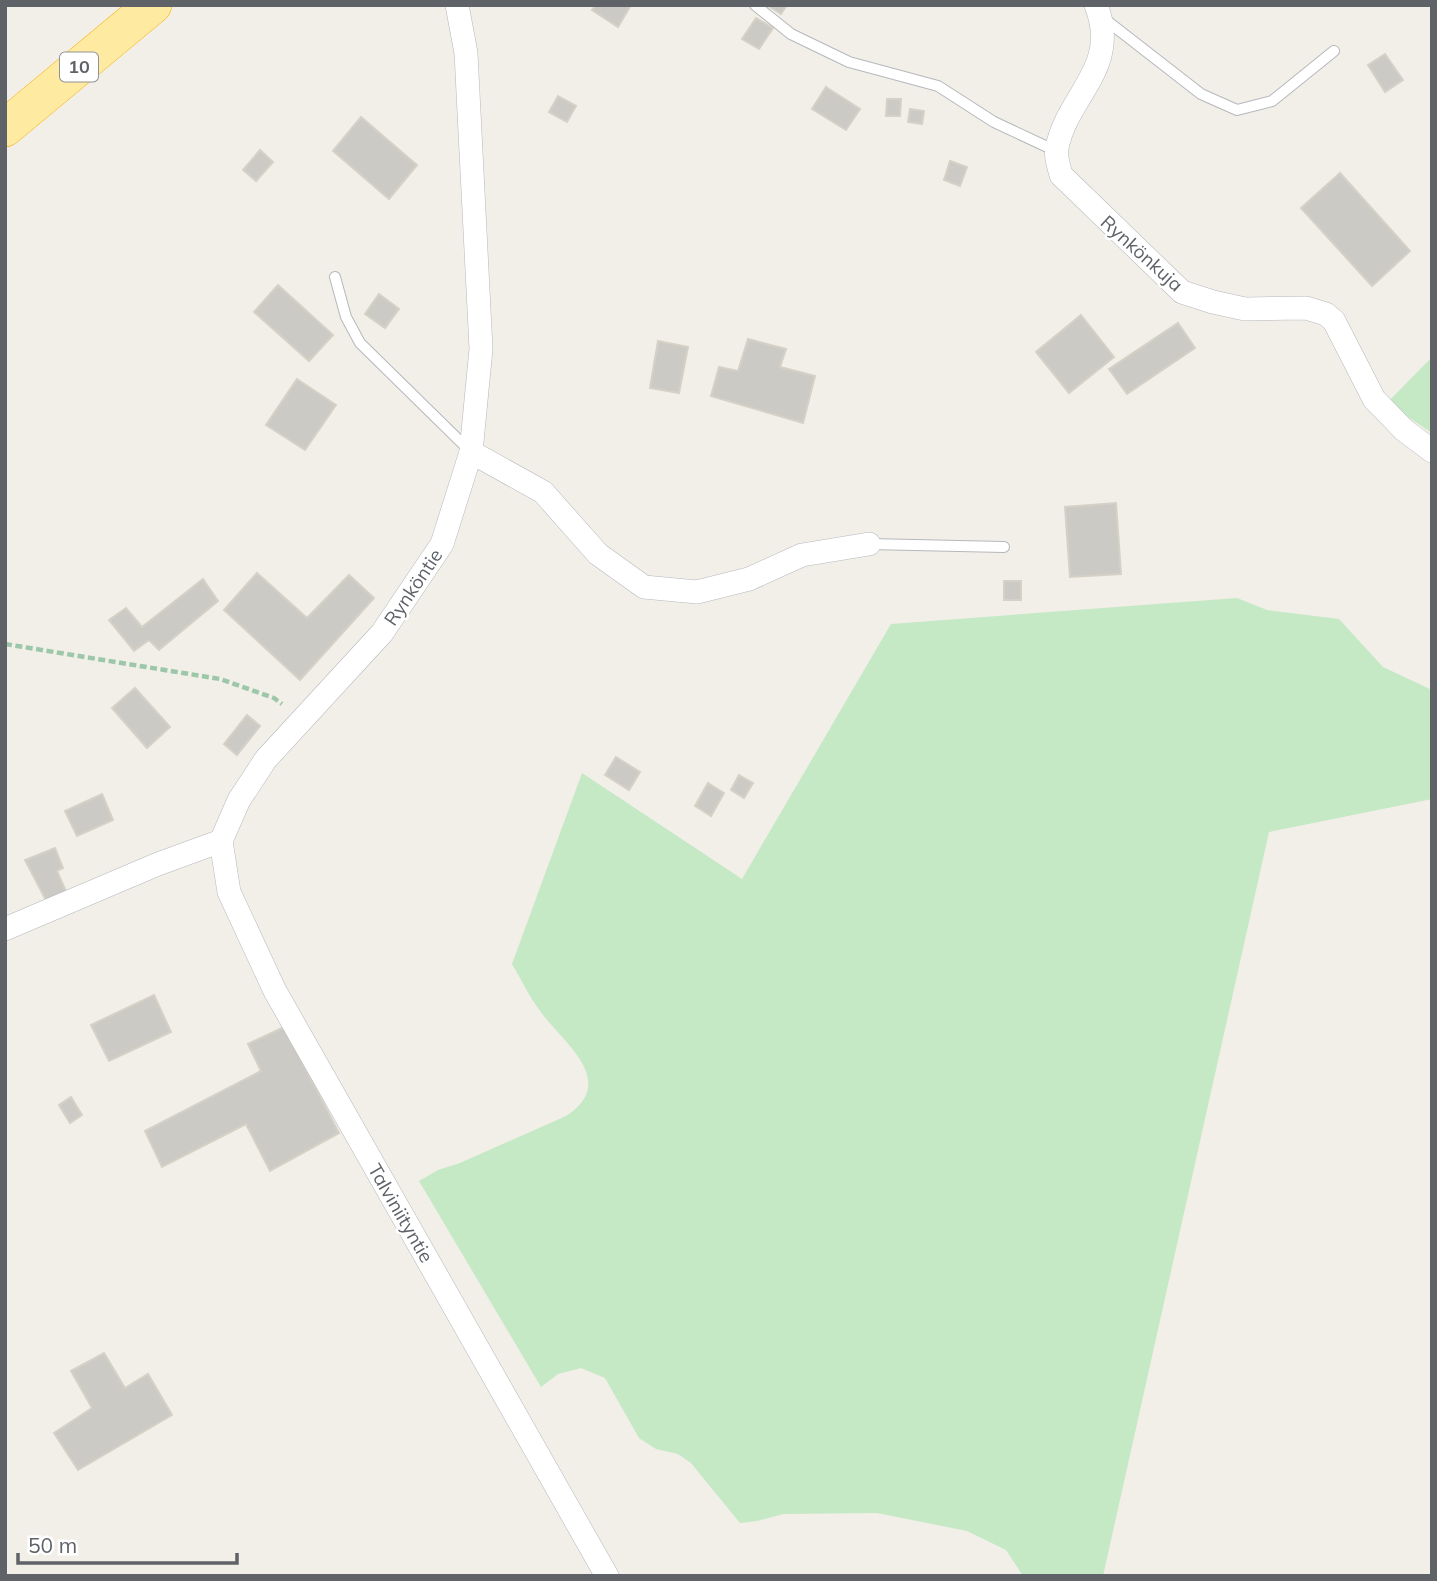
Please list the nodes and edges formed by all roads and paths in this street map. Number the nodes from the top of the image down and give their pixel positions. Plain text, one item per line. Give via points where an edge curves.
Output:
1 (153, 5) edge
2 (457, 5) edge
3 (755, 5) edge
4 (1098, 10) edge
5 (1334, 51) dead end
6 (5, 128) edge
7 (1056, 151) junction
8 (335, 277) dead end
9 (1432, 451) edge
10 (471, 452) junction
11 (869, 544) joint
12 (1004, 547) dead end
13 (5, 644) edge
14 (302, 720) junction
15 (221, 841) junction
16 (5, 929) edge
17 (607, 1576) edge

1 - 6 highway, 10
2 - 10 street, Rynköntie via 467,53 481,349
3 - 7 lane via 792,34 849,62 938,86 994,122
4 - 5 lane via 1202,94 1237,110 1272,101
4 - 7 street via 1104,47
7 - 9 street, Rynkönkuja via 1061,176 1074,191 1182,292 1245,309 1306,308 1326,314 1334,321 1374,399
8 - 10 lane via 346,317 360,343
10 - 11 street via 543,492 598,554 644,587 697,592 749,579 802,555
10 - 14 street, Rynköntie via 442,544 382,633
11 - 12 lane
13 - 14 path via 220,680 274,698
14 - 15 street, Rynköntie via 259,769
15 - 16 street
15 - 17 street, Talviniityntie via 229,892 275,991

